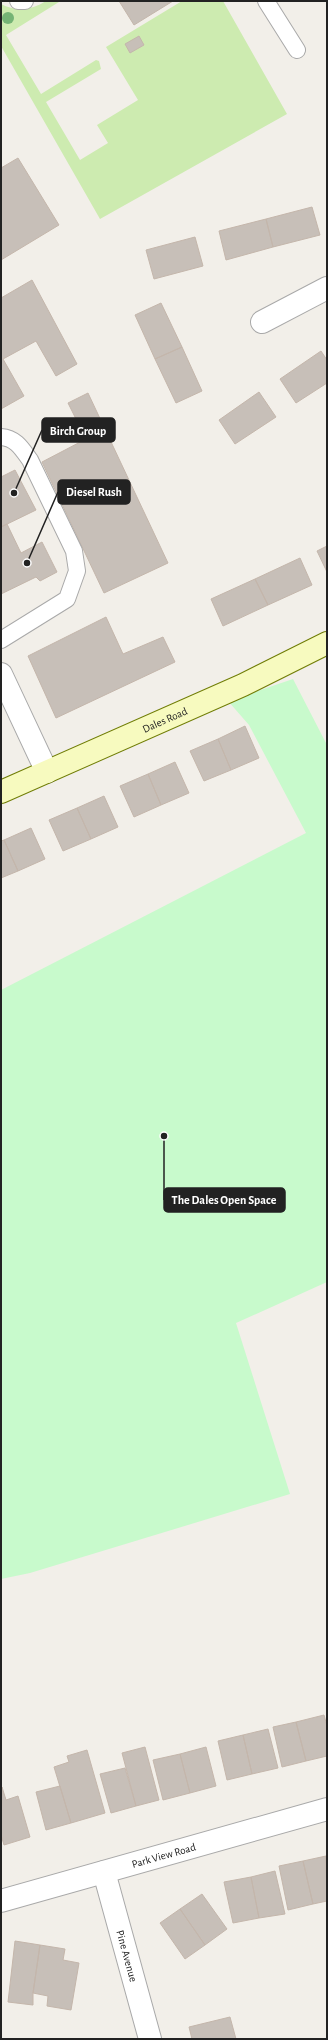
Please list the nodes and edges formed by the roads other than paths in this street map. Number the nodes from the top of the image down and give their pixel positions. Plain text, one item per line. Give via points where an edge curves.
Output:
1 (18, 1) edge
2 (25, 1) edge
3 (266, 1) edge
4 (296, 50) dead end
5 (327, 288) edge
6 (262, 322) dead end
7 (1, 438) edge
8 (1, 640) edge
9 (327, 643) edge
10 (1, 674) edge
11 (47, 772) junction
12 (1, 792) edge
13 (327, 1809) edge
14 (104, 1872) junction
15 (1, 1901) edge
16 (150, 2039) edge

1 - 2 lane
3 - 4 lane
5 - 6 street
7 - 8 lane via 10,438 30,460 74,551 77,571 67,599
9 - 11 street, Dales Road via 244,685
10 - 11 street
11 - 12 street, Dales Road
13 - 14 street, Park View Road
14 - 15 street, Park View Road
14 - 16 street, Pine Avenue

